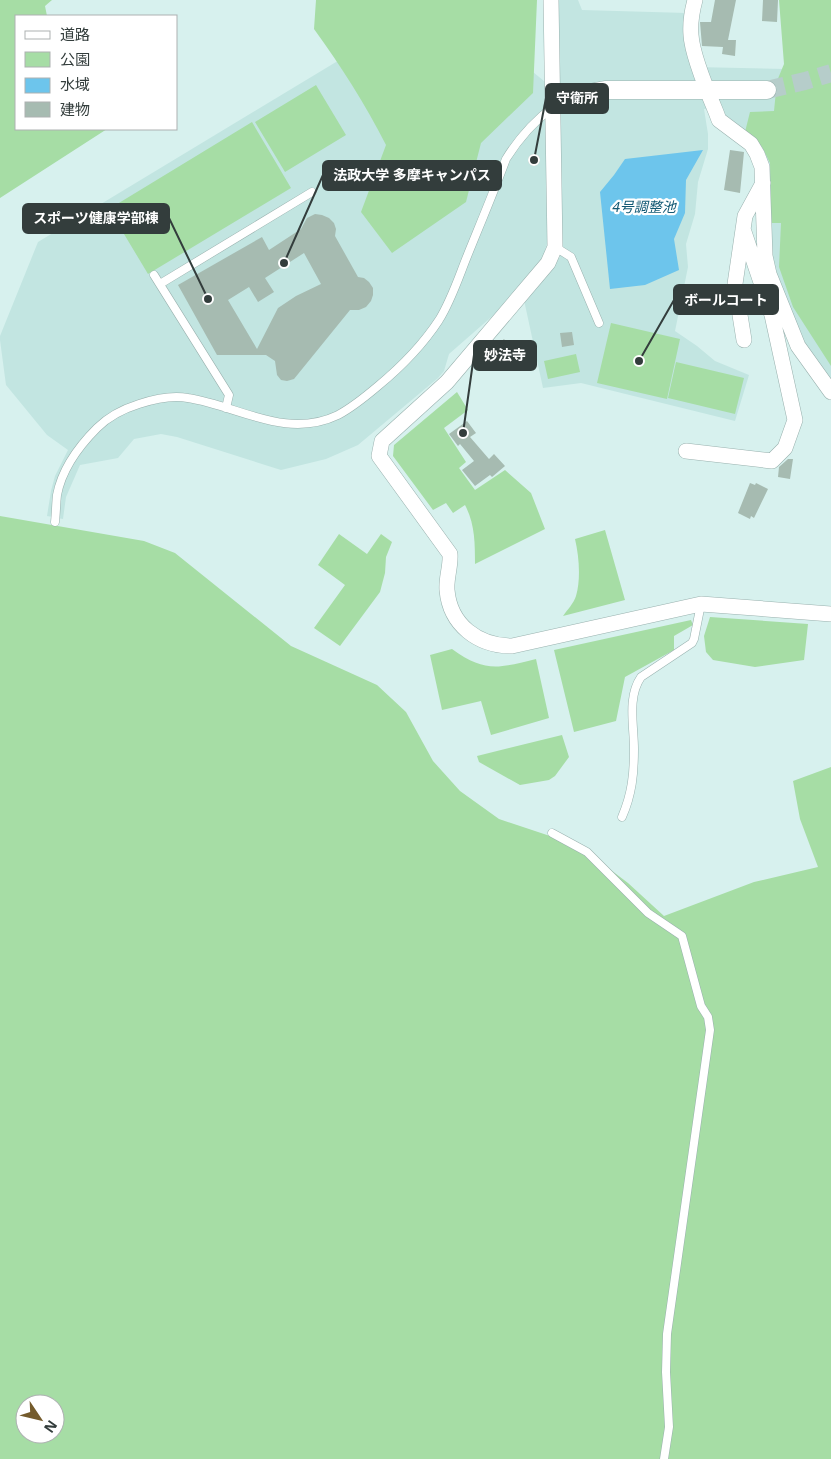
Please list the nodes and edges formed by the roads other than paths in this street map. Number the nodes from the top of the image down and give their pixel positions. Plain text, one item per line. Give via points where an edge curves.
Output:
1 (551, 0) edge
2 (695, 0) edge
3 (708, 89) junction
4 (767, 90) tunnel mouth
5 (553, 107) junction
6 (764, 183) junction
7 (312, 192) dead end
8 (744, 229) junction
9 (555, 247) junction
10 (154, 275) dead end
11 (160, 284) junction
12 (779, 314) junction
13 (599, 323) dead end
14 (744, 340) dead end
15 (831, 392) edge
16 (226, 408) junction
17 (686, 451) dead end
18 (55, 522) dead end
19 (701, 604) junction
20 (831, 614) edge
21 (622, 817) dead end
22 (552, 833) dead end
23 (664, 1459) edge

1 - 5 street
2 - 3 street via 691,35
3 - 4 street
3 - 5 street via 605,90 580,95
3 - 6 street via 720,120 751,144 757,154
5 - 9 street
5 - 16 lane via 536,120 506,159 451,296 427,337 395,372 354,405 319,422 284,424
6 - 8 street via 746,216
6 - 12 street via 765,256
7 - 11 lane
8 - 12 street
8 - 14 street via 735,284
9 - 13 lane via 571,257
9 - 19 street via 548,263 447,382 382,441 379,456 450,554 447,587 450,607 462,625 482,640 512,646
10 - 11 lane
11 - 16 lane via 229,395
12 - 15 street
12 - 17 street via 795,420 785,448 772,461
16 - 18 lane via 186,398 167,398 144,402 116,414 86,439 72,458 62,479
19 - 20 street
19 - 21 lane via 692,643 641,677 636,684 632,702 632,792
22 - 23 lane via 587,852 648,913 682,936 708,1017 710,1030 667,1334 670,1427

